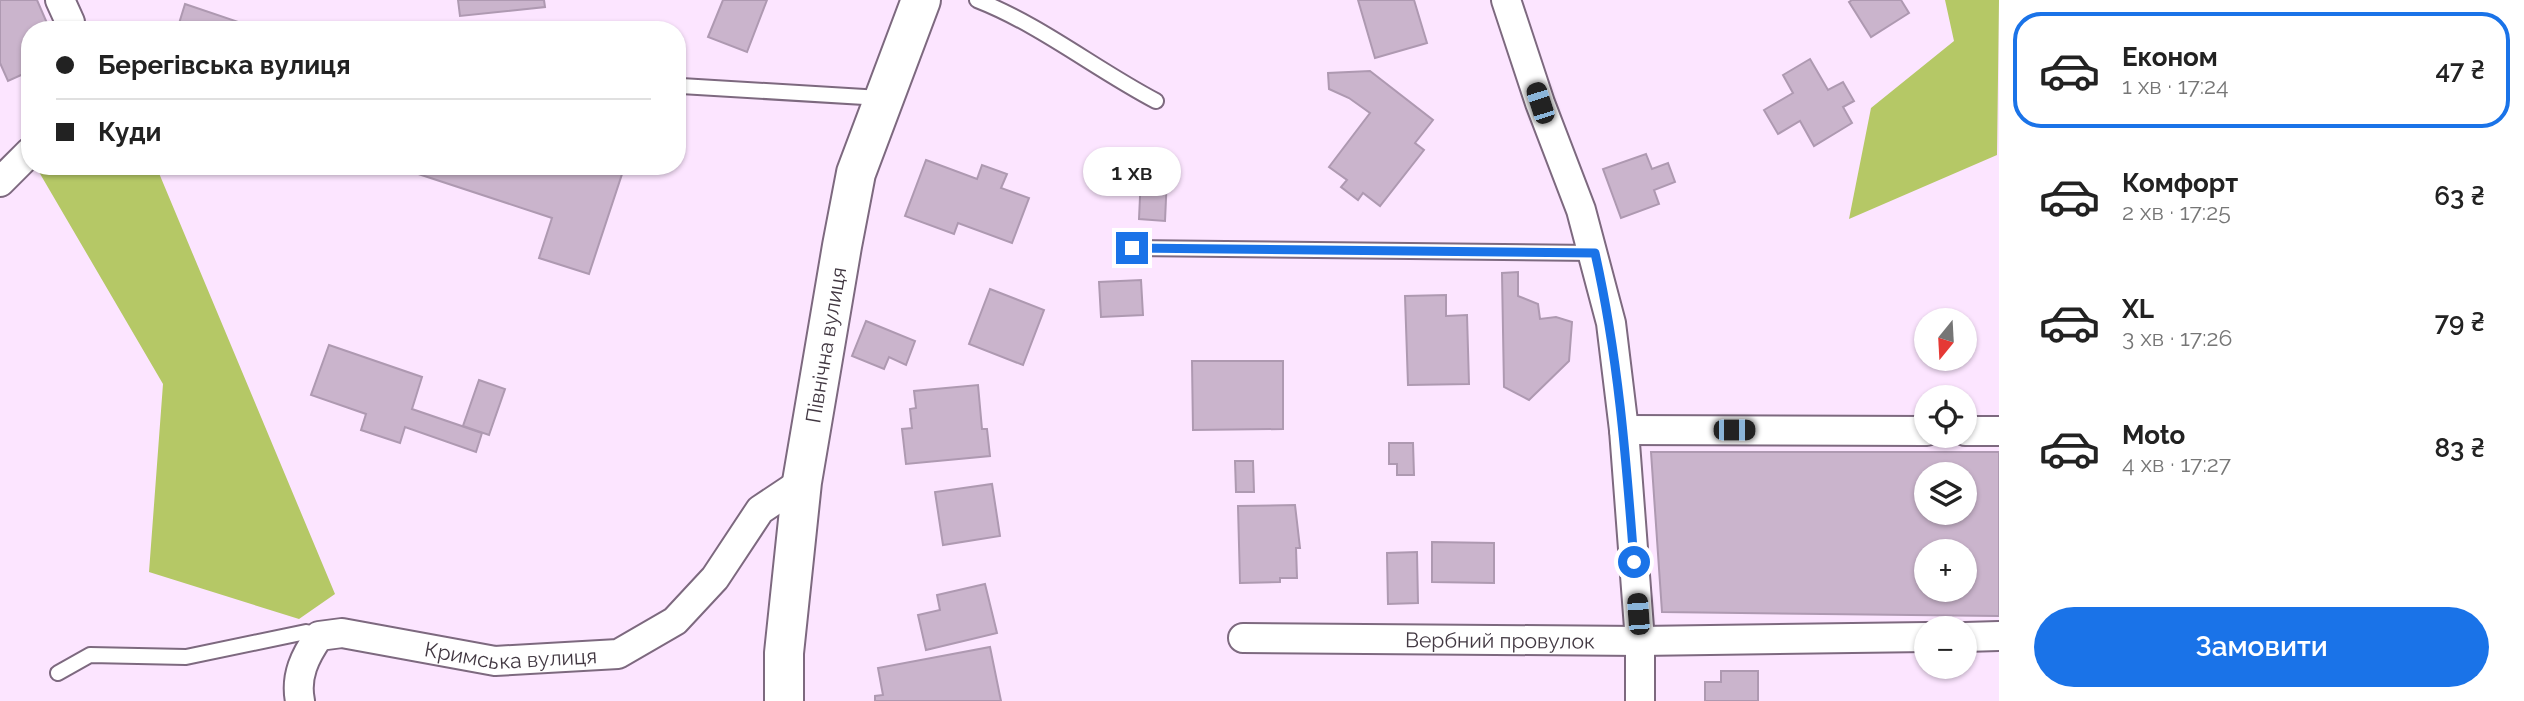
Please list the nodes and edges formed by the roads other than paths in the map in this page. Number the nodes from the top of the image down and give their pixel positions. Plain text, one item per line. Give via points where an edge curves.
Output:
1 (921, 0) edge
2 (977, 0) edge
3 (1506, 0) edge
4 (686, 86) edge
5 (882, 98) junction
6 (1156, 101) dead end
7 (21, 161) edge
8 (0, 182) edge
9 (1132, 248) dead end
10 (1595, 253) junction
11 (1624, 430) junction
12 (1914, 431) edge
13 (1977, 431) edge
14 (1999, 431) edge
15 (802, 482) junction
16 (320, 636) junction
17 (1977, 636) edge
18 (1999, 636) edge
19 (1914, 637) edge
20 (1242, 638) dead end
21 (1640, 641) junction
22 (58, 673) dead end
23 (300, 701) edge
24 (784, 701) edge
25 (1640, 701) edge

1 - 5 street, Північна вулиця
2 - 6 lane
3 - 10 street
4 - 5 lane
5 - 15 street, Північна вулиця via 856,173
7 - 8 street
9 - 10 lane
10 - 11 street via 1611,323
11 - 12 street
11 - 21 street
13 - 14 street
15 - 16 street, Кримська вулиця via 760,510 715,578 675,621 618,654 495,661 341,633
15 - 24 street, Північна вулиця via 784,653
16 - 22 lane via 306,632 186,657 90,654
16 - 23 street via 303,659
17 - 18 street
19 - 21 street, Вербний провулок
20 - 21 street, Вербний провулок
21 - 25 street

